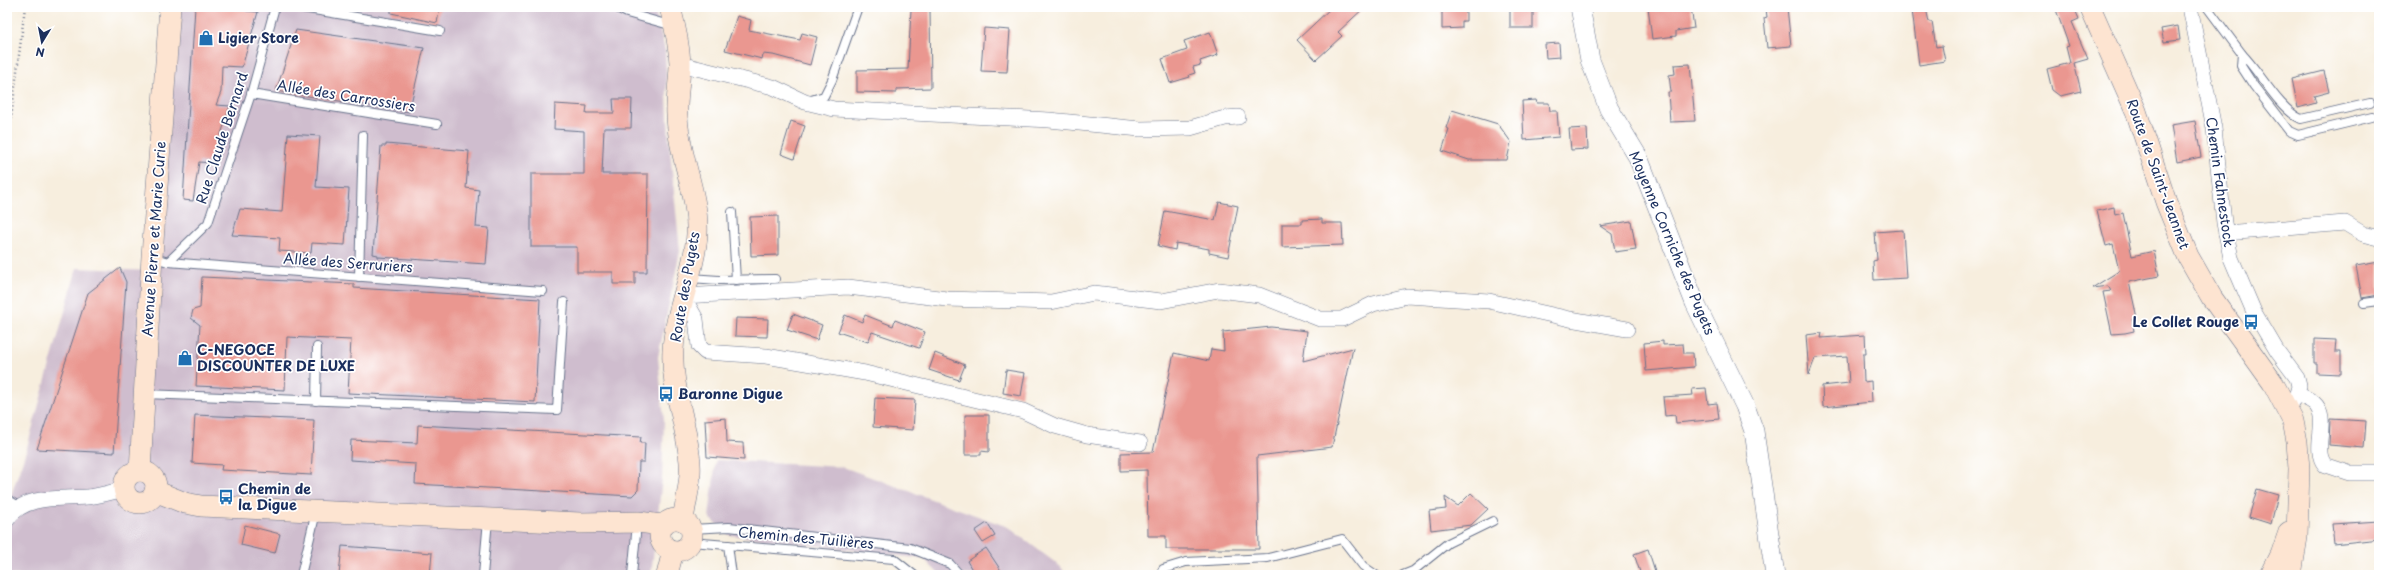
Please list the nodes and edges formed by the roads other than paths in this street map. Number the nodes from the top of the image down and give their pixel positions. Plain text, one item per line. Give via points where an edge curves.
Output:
1 (170, 7) edge
2 (275, 7) edge
3 (296, 7) edge
4 (615, 7) edge
5 (670, 7) edge
6 (858, 7) edge
7 (1580, 7) edge
8 (2090, 7) edge
9 (2190, 7) edge
10 (2207, 7) edge
11 (676, 27) junction
12 (440, 31) dead end
13 (2242, 54) junction
14 (680, 64) junction
15 (251, 94) junction
16 (805, 102) junction
17 (2370, 103) dead end
18 (1238, 117) dead end
19 (2372, 117) dead end
20 (437, 124) dead end
21 (363, 135) dead end
22 (732, 212) dead end
23 (2226, 233) junction
24 (2379, 238) edge
25 (160, 259) junction
26 (359, 277) junction
27 (775, 279) dead end
28 (736, 280) junction
29 (685, 286) junction
30 (543, 291) dead end
31 (2379, 301) edge
32 (564, 302) dead end
33 (2364, 304) dead end
34 (1626, 329) dead end
35 (317, 347) dead end
36 (144, 394) junction
37 (316, 401) junction
38 (2292, 401) junction
39 (1140, 443) dead end
40 (140, 471) junction
41 (2379, 473) edge
42 (2299, 486) junction
43 (124, 489) junction
44 (155, 491) junction
45 (7, 499) edge
46 (20, 507) junction
47 (316, 512) junction
48 (488, 518) junction
49 (7, 520) edge
50 (1493, 521) dead end
51 (580, 523) junction
52 (636, 534) junction
53 (677, 535) junction
54 (728, 545) junction
55 (301, 575) edge
56 (483, 575) edge
57 (632, 575) edge
58 (667, 575) edge
59 (732, 575) edge
60 (914, 575) edge
61 (960, 575) edge
62 (1160, 575) edge
63 (1376, 575) edge
64 (1403, 575) edge
65 (1775, 575) edge
66 (2271, 575) edge
67 (2291, 575) edge

1 - 25 main road, Avenue Pierre et Marie Curie
2 - 15 lane, Rue Claude Bernard
3 - 12 lane
4 - 11 lane
5 - 11 main road, Route des Pugets
6 - 16 lane via 824,96
7 - 65 street, Moyenne Corniche des Pugets via 1590,60 1609,109 1638,157 1695,303 1745,406 1754,431
8 - 38 main road, Route de Saint-Jeannet via 2136,110 2188,256 2212,298 2272,383
9 - 23 street, Chemin Fahnestock via 2214,128
10 - 13 lane
11 - 14 main road, Route des Pugets
13 - 17 lane via 2291,115 2301,119
13 - 19 lane via 2241,66 2289,131 2298,135
14 - 16 street via 773,88
14 - 29 main road, Route des Pugets via 677,115 697,234
15 - 20 lane, Allée des Carrossiers
15 - 25 lane, Rue Claude Bernard via 208,223
16 - 18 street via 834,109 1049,120 1140,129 1190,128
21 - 26 lane
22 - 28 lane
23 - 24 street via 2345,223 2363,234
23 - 38 street, Chemin Fahnestock via 2241,286 2266,333 2297,378 2299,386
25 - 26 lane, Allée des Serruriers
25 - 36 main road, Avenue Pierre et Marie Curie
26 - 30 lane, Allée des Serruriers
27 - 28 lane
28 - 29 lane
29 - 34 street via 848,286 947,299 1051,302 1094,293 1161,301 1219,290 1259,295 1320,319 1342,320 1373,304 1407,296 1489,301
29 - 39 street via 696,319 699,346 704,352 766,356 865,373 1022,411 1080,433
29 - 53 main road, Route des Pugets via 673,350 673,369 690,454 691,472
31 - 33 lane
32 - 37 lane via 558,410
35 - 37 lane
36 - 37 lane
36 - 40 main road, Avenue Pierre et Marie Curie
38 - 41 street via 2314,403 2319,410 2320,454 2325,465 2349,473
38 - 42 main road, Route de Saint-Jeannet
40 - 43 main road via 128,476
40 - 44 main road via 151,475 156,486
42 - 66 main road, Route de Saint-Jeannet via 2286,541
42 - 67 main road, Route de Saint-Jeannet via 2297,536
43 - 44 main road via 130,500 142,503 148,501
43 - 46 street via 88,497 53,498
44 - 47 main road via 185,503 201,506
45 - 46 lane
46 - 49 street
47 - 48 main road
47 - 55 lane
48 - 51 main road
48 - 56 lane
50 - 64 lane via 1448,543 1413,571
51 - 52 main road
51 - 53 main road via 630,522
52 - 53 main road
52 - 57 lane
53 - 54 lane, Chemin des Tuilières
53 - 58 main road, Route des Pugets
53 - 61 lane via 729,527 910,548 950,564
54 - 59 lane
54 - 60 lane, Chemin des Tuilières via 894,559
62 - 63 lane via 1163,569 1186,562 1268,558 1342,539 1363,566

